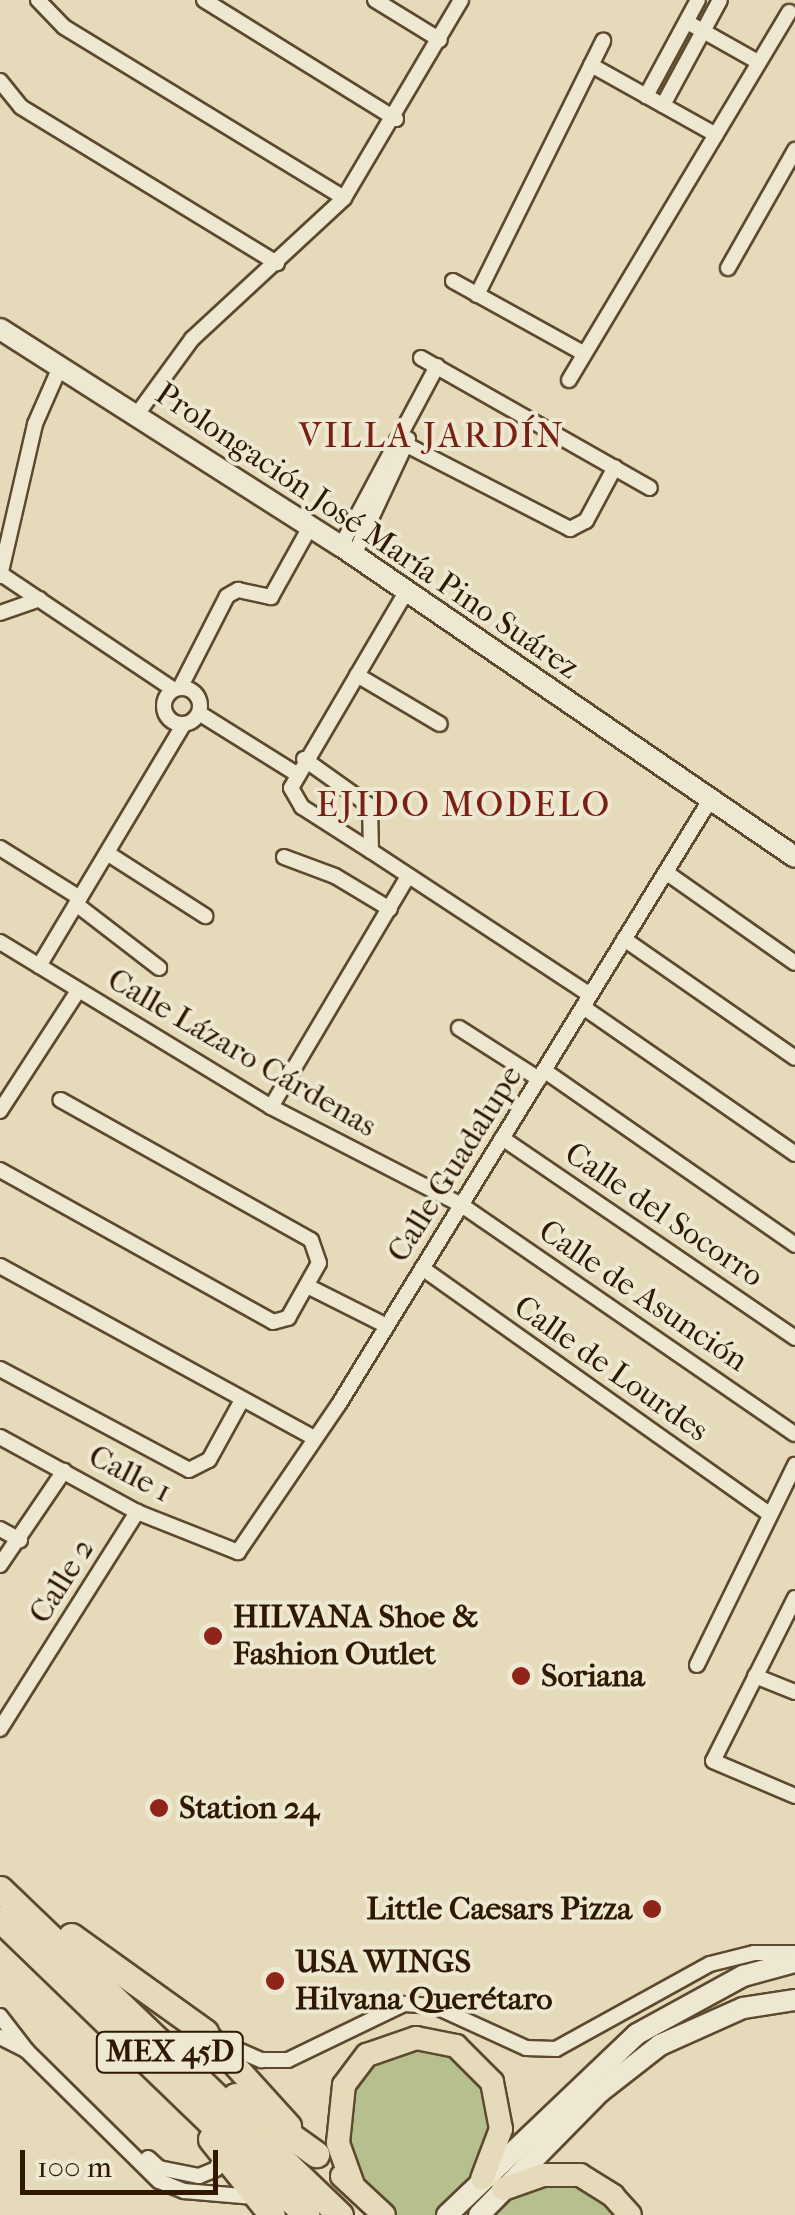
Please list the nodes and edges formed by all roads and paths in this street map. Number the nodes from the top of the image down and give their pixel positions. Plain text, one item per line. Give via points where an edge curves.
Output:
1 (38, 0) edge
2 (204, 0) edge
3 (374, 0) edge
4 (461, 0) edge
5 (698, 0) edge
6 (720, 0) edge
7 (789, 12) dead end
8 (687, 22) junction
9 (706, 32) junction
10 (440, 40) junction
11 (603, 40) dead end
12 (758, 62) junction
13 (591, 65) junction
14 (0, 81) edge
15 (646, 96) junction
16 (663, 105) junction
17 (396, 119) junction
18 (716, 135) junction
19 (795, 150) edge
20 (344, 198) junction
21 (276, 263) junction
22 (728, 268) dead end
23 (452, 281) dead end
24 (477, 294) junction
25 (0, 330) edge
26 (583, 353) junction
27 (422, 358) dead end
28 (436, 366) junction
29 (60, 367) junction
30 (570, 380) dead end
31 (138, 413) junction
32 (402, 443) junction
33 (616, 468) junction
34 (650, 488) dead end
35 (310, 526) junction
36 (348, 551) junction
37 (0, 575) edge
38 (407, 590) junction
39 (40, 599) junction
40 (0, 613) edge
41 (357, 675) junction
42 (177, 689) junction
43 (199, 713) junction
44 (184, 724) junction
45 (440, 724) dead end
46 (304, 759) junction
47 (296, 773) junction
48 (710, 800) junction
49 (0, 848) edge
50 (370, 850) junction
51 (107, 853) junction
52 (284, 857) dead end
53 (795, 857) edge
54 (667, 874) junction
55 (408, 878) junction
56 (78, 901) junction
57 (390, 909) junction
58 (205, 916) dead end
59 (624, 939) junction
60 (0, 942) edge
61 (795, 962) edge
62 (39, 966) junction
63 (159, 968) dead end
64 (78, 991) junction
65 (586, 1000) junction
66 (460, 1028) dead end
67 (795, 1058) edge
68 (542, 1075) junction
69 (60, 1100) dead end
70 (271, 1108) junction
71 (0, 1112) edge
72 (502, 1138) junction
73 (795, 1154) edge
74 (0, 1170) edge
75 (460, 1204) junction
76 (795, 1245) edge
77 (0, 1266) edge
78 (422, 1268) junction
79 (307, 1286) junction
80 (387, 1326) junction
81 (795, 1338) edge
82 (0, 1368) edge
83 (242, 1400) junction
84 (795, 1434) edge
85 (0, 1437) edge
86 (314, 1438) junction
87 (795, 1466) edge
88 (64, 1471) junction
89 (137, 1512) junction
90 (769, 1514) junction
91 (0, 1529) edge
92 (20, 1540) junction
93 (238, 1552) joint
94 (0, 1565) edge
95 (795, 1598) edge
96 (697, 1665) dead end
97 (755, 1676) junction
98 (795, 1692) edge
99 (0, 1729) edge
100 (795, 1796) edge
101 (0, 1879) edge
102 (0, 1889) edge
103 (0, 1920) edge
104 (795, 1952) edge
105 (795, 1962) edge
106 (795, 2000) edge
107 (0, 2016) edge
108 (0, 2026) edge
109 (205, 2032) junction
110 (0, 2036) edge
111 (20, 2036) junction
112 (163, 2045) junction
113 (27, 2051) junction
114 (184, 2098) junction
115 (316, 2154) junction
116 (222, 2156) junction
117 (493, 2184) junction
118 (353, 2185) junction
119 (263, 2206) edge
120 (306, 2215) edge
121 (340, 2215) edge
122 (384, 2215) edge
123 (447, 2215) edge
124 (479, 2215) edge
125 (630, 2215) edge

1 - 20 street via 64,27
2 - 17 street
3 - 10 street
4 - 10 street
5 - 8 street
6 - 9 street
7 - 12 street
8 - 9 street
8 - 15 street
9 - 12 street
9 - 16 street
10 - 17 street
11 - 13 street
12 - 18 street
13 - 15 street
13 - 24 street
14 - 21 street via 22,107
15 - 16 street
16 - 18 street
17 - 20 street
18 - 26 street
19 - 22 street
20 - 21 street
21 - 31 street via 181,351
23 - 24 street
24 - 26 street
25 - 29 main road, Prolongación José María Pino Suárez
26 - 30 street
27 - 28 street
28 - 32 street
28 - 33 street
29 - 31 main road, Prolongación José María Pino Suárez
29 - 37 street via 34,424
31 - 35 main road, Prolongación José María Pino Suárez
32 - 33 street via 570,529 586,521
32 - 36 street
33 - 34 street
35 - 36 main road, Prolongación José María Pino Suárez
35 - 42 street via 270,596 238,590 227,596
36 - 38 main road, Prolongación José María Pino Suárez
37 - 39 street
38 - 41 street
38 - 48 main road, Prolongación José María Pino Suárez
39 - 40 street
39 - 42 street
41 - 45 street
41 - 46 street
42 - 43 street via 194,692
42 - 44 street via 165,711
43 - 44 street
43 - 47 street
44 - 51 street
46 - 47 street
46 - 50 street via 370,806
47 - 50 street via 291,796
48 - 53 main road, Prolongación José María Pino Suárez
48 - 54 street, Calle Guadalupe
49 - 56 street
50 - 55 street
51 - 56 street
51 - 58 street
52 - 57 street via 335,876
54 - 59 street, Calle Guadalupe
54 - 61 street
55 - 57 street
55 - 65 street
56 - 62 street
56 - 63 street
57 - 70 street
59 - 65 street, Calle Guadalupe
59 - 67 street
60 - 62 street, Calle Lázaro Cárdenas
62 - 64 street, Calle Lázaro Cárdenas
64 - 70 street, Calle Lázaro Cárdenas
64 - 71 street
65 - 68 street, Calle Guadalupe
65 - 73 street
66 - 68 street
68 - 72 street, Calle Guadalupe
68 - 76 street
69 - 79 street via 310,1240 320,1263
70 - 75 street, Calle Lázaro Cárdenas
72 - 75 street, Calle Guadalupe
72 - 81 street, Calle del Socorro
74 - 79 street via 273,1322 288,1318
75 - 78 street, Calle Guadalupe
75 - 84 street, Calle de Asunción
77 - 83 street
78 - 80 street, Calle Guadalupe
78 - 90 street, Calle de Lourdes
79 - 80 street
80 - 86 street, Calle Guadalupe
82 - 83 street via 188,1470 209,1460
83 - 86 street
85 - 88 street, Calle 1
86 - 93 street, Calle Guadalupe
87 - 90 street
88 - 89 street, Calle 1
88 - 92 street
89 - 93 street, Calle 1
89 - 99 street, Calle 2
90 - 96 street
91 - 92 street
92 - 94 street
95 - 97 street
97 - 98 street
97 - 100 street via 713,1761
101 - 109 highway via 122,1978
102 - 112 highway, MEX 45D
103 - 114 highway, MEX 45D
104 - 109 street via 710,1964 556,2049 526,2048 419,2004 368,2016 288,2060 244,2056
105 - 117 main road via 743,1976 636,2034
106 - 117 main road via 743,2008 660,2045
107 - 111 street
108 - 111 street
109 - 115 main road
110 - 113 street
111 - 113 street
111 - 116 street via 159,2168 209,2175
112 - 115 highway
112 - 121 highway, MEX 45D
113 - 119 street via 159,2181
114 - 116 highway
114 - 120 highway, MEX 45D
115 - 118 main road
116 - 119 highway
117 - 118 main road via 501,2129 492,2082 456,2046 416,2038 367,2055 344,2085 338,2143
117 - 123 main road
117 - 124 main road
117 - 125 main road via 580,2175
118 - 122 main road

